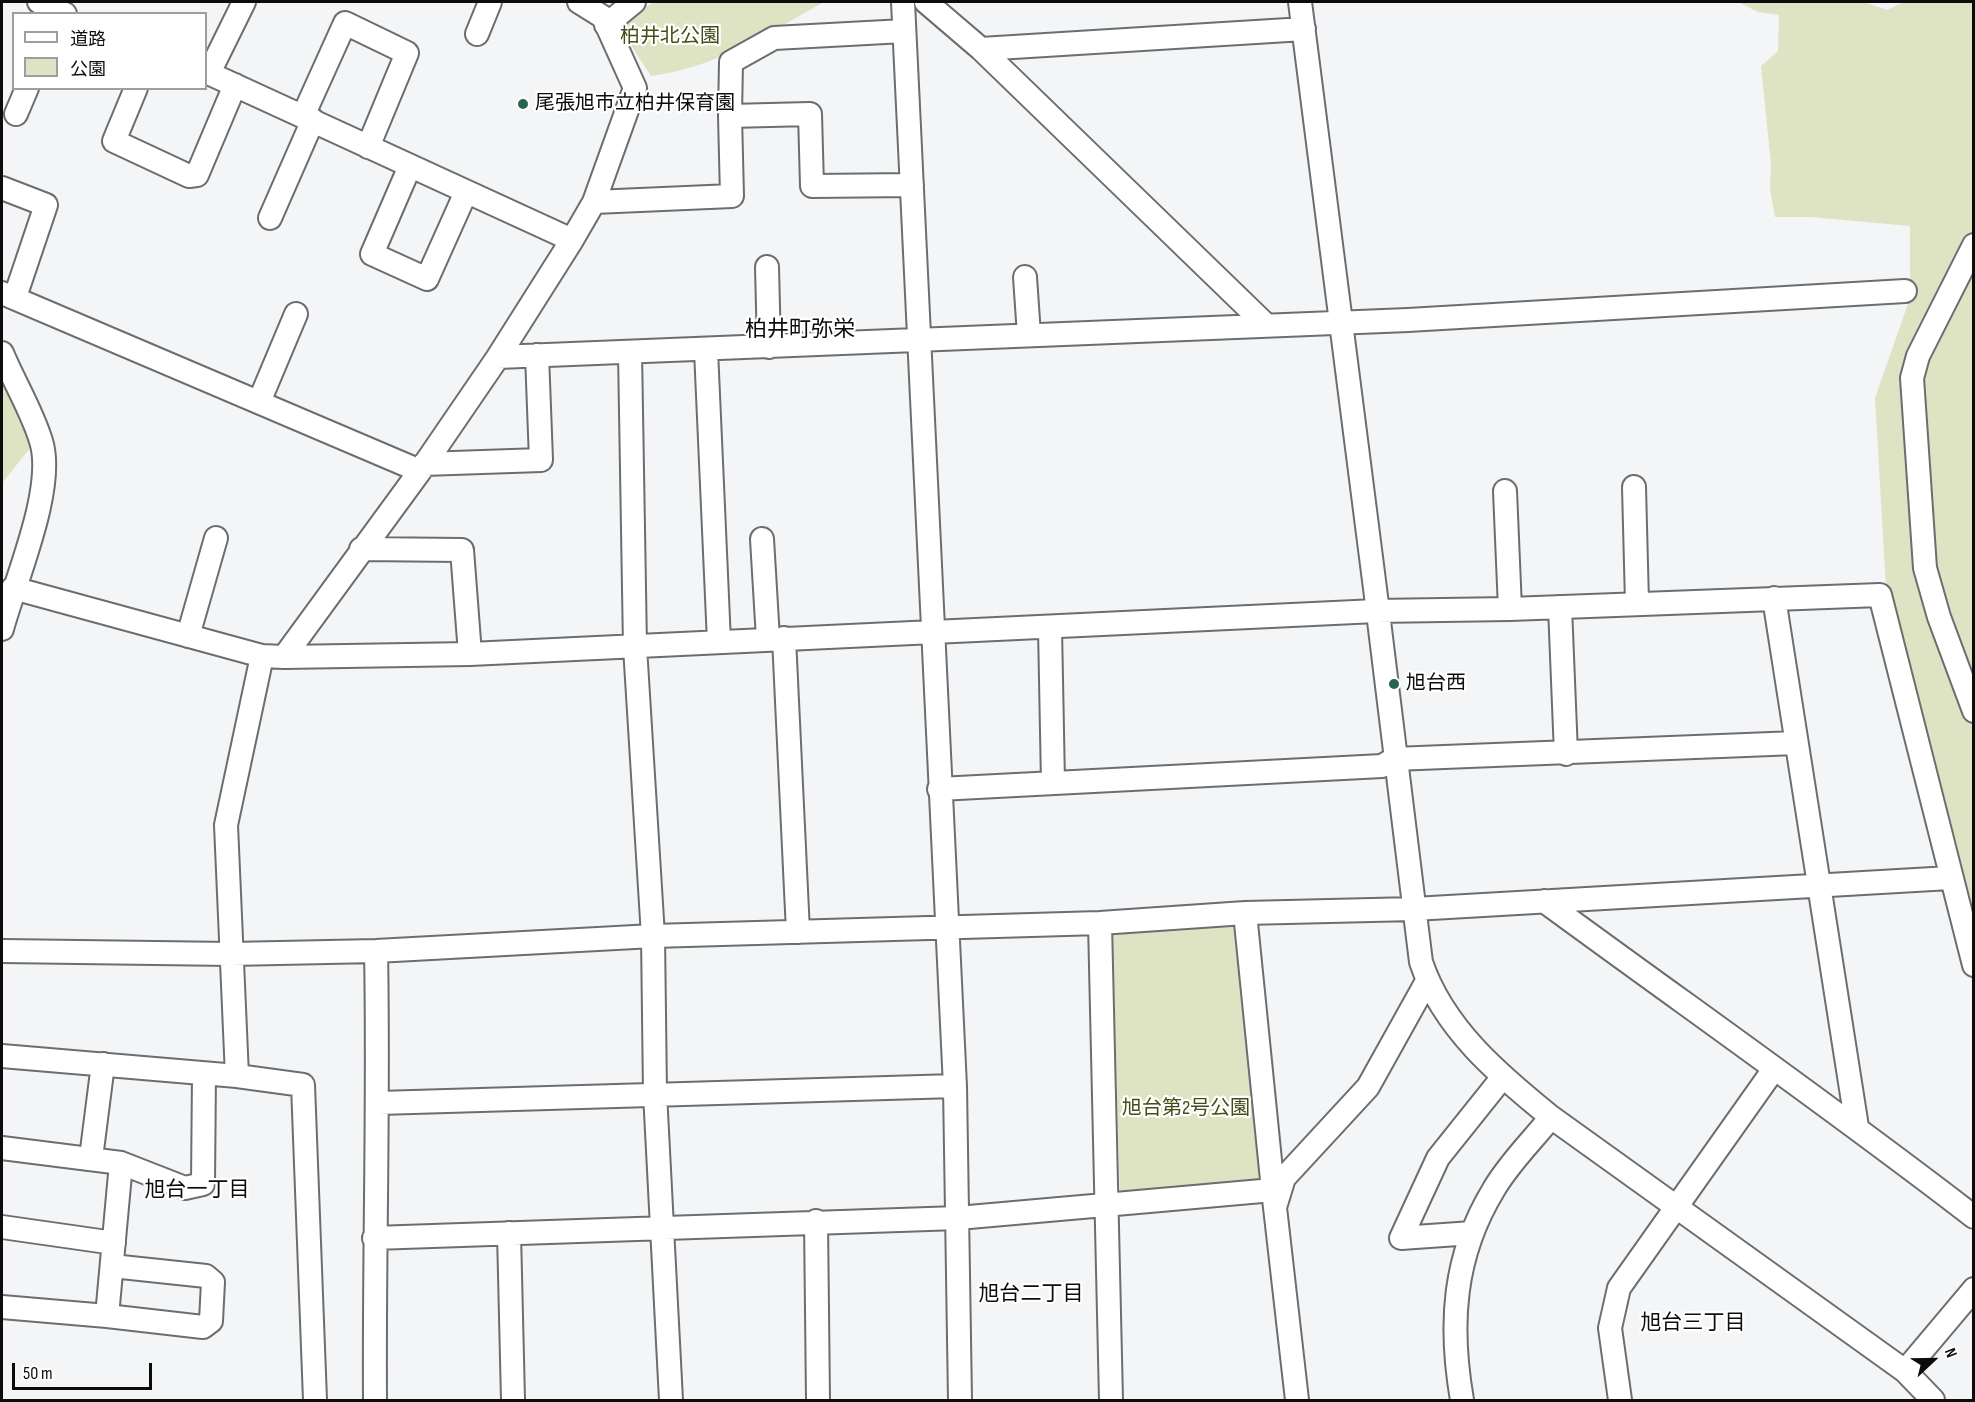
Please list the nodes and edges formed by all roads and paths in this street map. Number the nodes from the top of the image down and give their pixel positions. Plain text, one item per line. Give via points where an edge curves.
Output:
1 (244, 2) edge
2 (490, 2) edge
3 (579, 2) edge
4 (634, 2) edge
5 (903, 2) edge
6 (926, 2) edge
7 (1300, 2) edge
8 (606, 25) junction
9 (1304, 29) junction
10 (904, 32) junction
11 (477, 34) dead end
12 (981, 49) junction
13 (207, 73) edge
14 (235, 85) junction
15 (26, 90) edge
16 (135, 90) edge
17 (16, 114) dead end
18 (730, 116) junction
19 (308, 118) junction
20 (368, 147) junction
21 (410, 166) junction
22 (912, 185) junction
23 (2, 188) edge
24 (466, 192) junction
25 (594, 202) junction
26 (270, 218) dead end
27 (572, 240) junction
28 (1974, 245) edge
29 (766, 267) dead end
30 (1025, 277) dead end
31 (1905, 291) dead end
32 (8, 295) edge
33 (296, 314) dead end
34 (1343, 321) junction
35 (1266, 325) junction
36 (1029, 335) junction
37 (921, 339) junction
38 (769, 347) junction
39 (706, 350) junction
40 (630, 352) junction
41 (2, 353) edge
42 (537, 356) junction
43 (498, 357) junction
44 (259, 402) junction
45 (422, 468) junction
46 (1634, 487) dead end
47 (1505, 491) dead end
48 (216, 538) dead end
49 (762, 539) dead end
50 (362, 549) junction
51 (13, 588) junction
52 (1774, 598) junction
53 (1637, 603) junction
54 (1560, 607) junction
55 (1510, 609) junction
56 (1376, 611) junction
57 (1050, 628) junction
58 (2, 629) edge
59 (933, 633) junction
60 (188, 636) junction
61 (776, 638) junction
62 (719, 642) junction
63 (635, 647) junction
64 (470, 654) junction
65 (273, 656) junction
66 (1974, 711) edge
67 (1796, 743) junction
68 (1566, 754) junction
69 (1394, 759) junction
70 (1053, 783) junction
71 (939, 789) junction
72 (1950, 878) junction
73 (1818, 887) junction
74 (1544, 901) junction
75 (1414, 909) junction
76 (1245, 913) junction
77 (1100, 922) junction
78 (947, 928) junction
79 (798, 932) junction
80 (653, 936) junction
81 (2, 951) edge
82 (376, 951) junction
83 (231, 954) junction
84 (1974, 965) edge
85 (1427, 981) junction
86 (2, 1056) edge
87 (103, 1064) junction
88 (1774, 1069) junction
89 (204, 1074) junction
90 (237, 1076) junction
91 (1502, 1078) junction
92 (955, 1086) junction
93 (655, 1093) junction
94 (379, 1103) junction
95 (1551, 1117) junction
96 (1857, 1127) junction
97 (2, 1148) edge
98 (91, 1158) junction
99 (121, 1163) junction
100 (1274, 1198) junction
101 (1108, 1206) junction
102 (1676, 1206) junction
103 (1974, 1216) edge
104 (958, 1218) junction
105 (816, 1221) junction
106 (2, 1227) edge
107 (664, 1229) junction
108 (509, 1233) junction
109 (1472, 1233) junction
110 (374, 1238) junction
111 (114, 1243) junction
112 (112, 1266) junction
113 (1974, 1289) edge
114 (2, 1306) edge
115 (107, 1316) junction
116 (1905, 1371) junction
117 (315, 1401) edge
118 (375, 1401) edge
119 (513, 1401) edge
120 (671, 1401) edge
121 (818, 1401) edge
122 (960, 1401) edge
123 (1111, 1401) edge
124 (1297, 1401) edge
125 (1462, 1401) edge
126 (1620, 1401) edge
127 (1933, 1401) edge

1 - 13 street
2 - 11 street
3 - 8 street via 603,17
4 - 8 street
5 - 10 street
6 - 12 street
7 - 9 street
8 - 25 street via 634,88
9 - 12 street
9 - 34 street
10 - 18 street via 774,38 731,62
10 - 22 street
12 - 35 street
13 - 14 street
14 - 16 street via 197,175 189,176 114,141
14 - 19 street
15 - 17 street
18 - 22 street via 810,114 813,186
18 - 25 street via 732,196
19 - 20 street
19 - 20 street via 345,23 407,53
19 - 26 street
20 - 21 street
21 - 24 street
21 - 24 street via 372,254 428,279
22 - 37 street
23 - 32 street via 46,205
24 - 27 street
25 - 27 street
27 - 43 street
28 - 66 street via 1918,356 1912,378 1925,568
29 - 38 street
30 - 36 street
31 - 34 street
32 - 44 street
33 - 44 street
34 - 35 street
34 - 56 street
35 - 36 street
36 - 37 street
37 - 38 street
37 - 59 street
38 - 39 street
39 - 40 street
39 - 62 street
40 - 42 street
40 - 63 street
41 - 51 street via 41,442 45,462 37,516
42 - 43 street
42 - 45 street via 542,460
43 - 45 street
44 - 45 street
45 - 50 street
46 - 53 street
47 - 55 street
48 - 60 street
49 - 61 street
50 - 64 street via 462,550
50 - 65 street
51 - 58 street
51 - 60 street
52 - 53 street
52 - 67 street
52 - 72 street via 1880,595
53 - 54 street
54 - 55 street
54 - 68 street
55 - 56 street
56 - 57 street
56 - 69 street
57 - 59 street
57 - 70 street
59 - 61 street
59 - 71 street
60 - 65 street
61 - 62 street
61 - 79 street
62 - 63 street
63 - 64 street
63 - 80 street
64 - 65 street
65 - 83 street via 226,825
67 - 68 street
67 - 73 street
68 - 69 street
69 - 70 street via 1382,766
69 - 75 street
70 - 71 street
71 - 78 street
72 - 73 street
72 - 84 street
73 - 74 street
73 - 96 street
74 - 75 street
74 - 88 street
75 - 76 street
75 - 85 street
76 - 77 street
76 - 100 street
77 - 78 street
77 - 101 street
78 - 79 street
78 - 92 street
79 - 80 street
80 - 82 street
80 - 93 street
81 - 83 street
82 - 83 street
82 - 94 street
83 - 90 street
85 - 91 street via 1456,1028
85 - 100 street via 1368,1087 1284,1178
86 - 87 street
87 - 89 street
87 - 98 street
88 - 96 street
88 - 102 street
89 - 90 street
89 - 99 street via 203,1184 185,1188
90 - 117 street via 303,1085
91 - 95 street
91 - 109 street via 1438,1158 1401,1238
92 - 93 street
92 - 104 street
93 - 94 street
93 - 107 street
94 - 110 street
95 - 102 street
95 - 109 street via 1495,1186
96 - 103 street
97 - 98 street
98 - 99 street
99 - 111 street
100 - 101 street
100 - 124 street
101 - 104 street
101 - 123 street
102 - 116 street
102 - 126 street via 1619,1288 1610,1328
104 - 105 street
104 - 122 street
105 - 107 street
105 - 121 street
106 - 111 street
107 - 108 street
107 - 120 street
108 - 110 street
108 - 119 street
109 - 125 street via 1455,1298 1454,1354
110 - 118 street
111 - 112 street
112 - 115 street
112 - 115 street via 206,1276 213,1282 211,1321 204,1327
113 - 116 street
114 - 115 street
116 - 127 street

